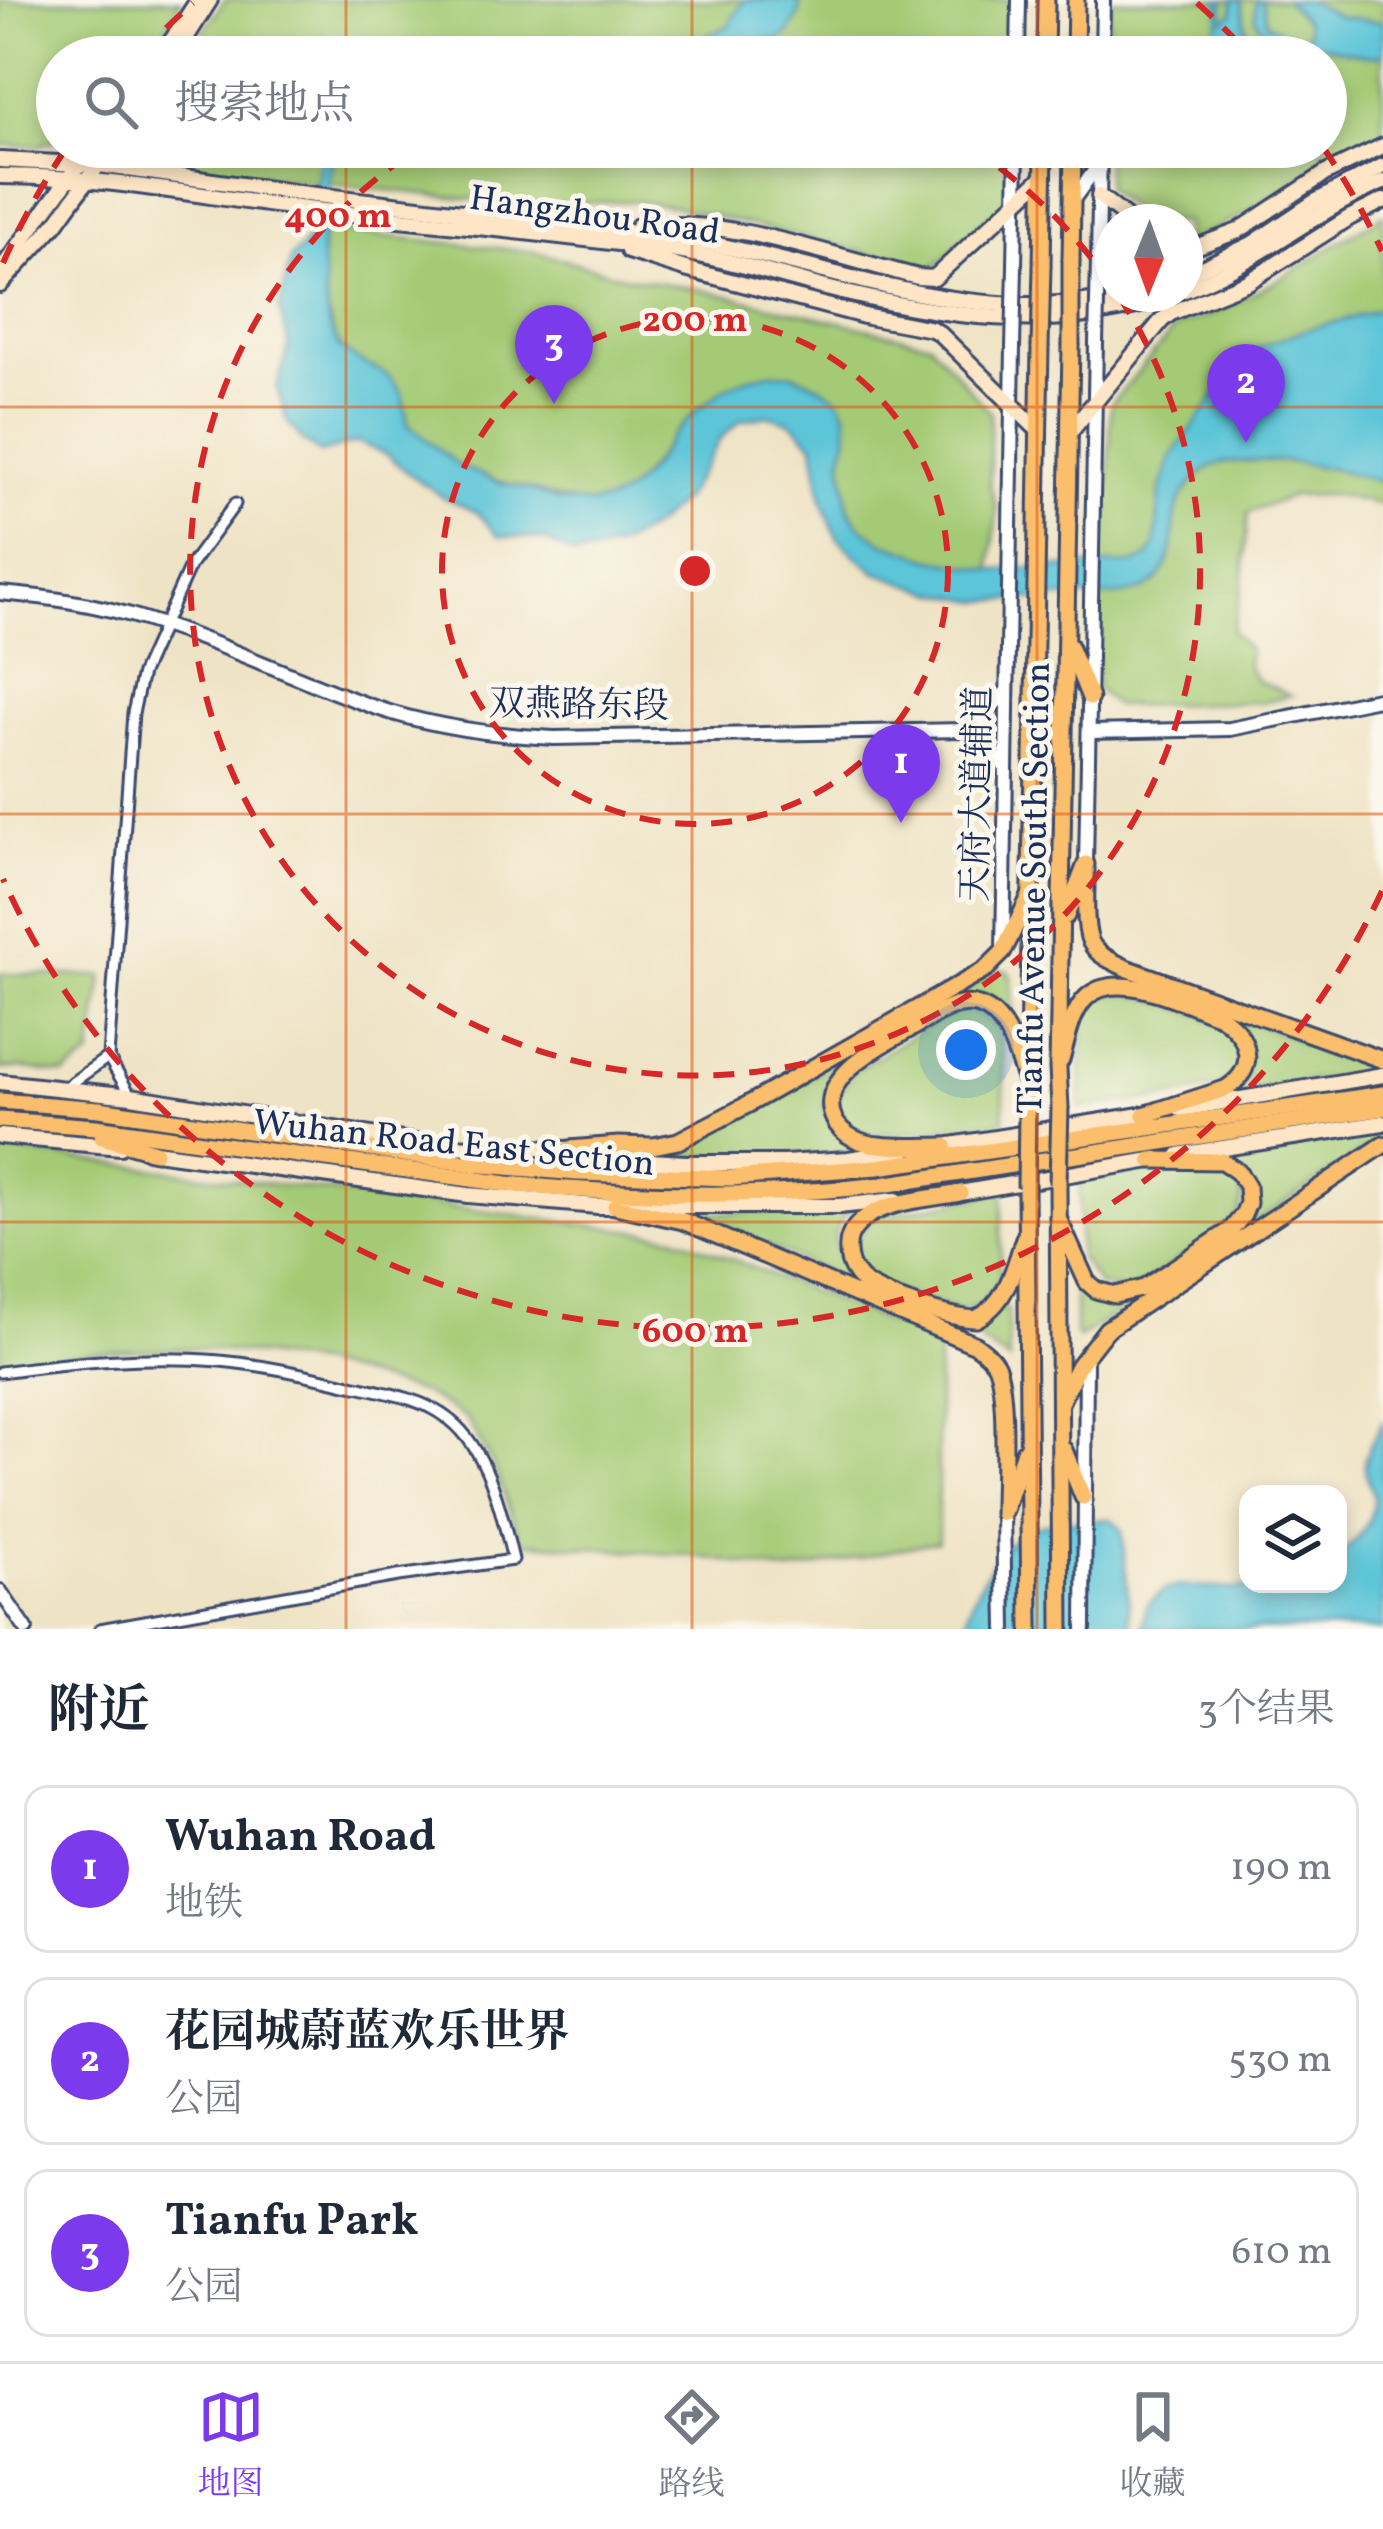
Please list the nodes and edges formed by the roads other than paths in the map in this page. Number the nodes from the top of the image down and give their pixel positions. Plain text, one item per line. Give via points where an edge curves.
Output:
1 (199, 0) edge
2 (210, 0) edge
3 (1019, 0) edge
4 (1046, 0) edge
5 (1076, 0) edge
6 (1102, 0) edge
7 (175, 36) edge
8 (187, 36) edge
9 (1018, 36) edge
10 (1046, 36) edge
11 (1075, 36) edge
12 (1102, 36) edge
13 (1383, 146) edge
14 (0, 160) edge
15 (36, 162) edge
16 (1347, 163) edge
17 (1383, 166) edge
18 (80, 168) edge
19 (96, 168) edge
20 (110, 168) edge
21 (1017, 168) edge
22 (1043, 168) edge
23 (1072, 168) edge
24 (1096, 168) edge
25 (1100, 168) edge
26 (1337, 168) edge
27 (0, 176) edge
28 (1043, 177) junction
29 (78, 180) junction
30 (1383, 182) edge
31 (1099, 196) junction
32 (299, 201) junction
33 (1383, 201) edge
34 (1071, 202) junction
35 (1016, 203) junction
36 (1109, 204) edge
37 (344, 206) junction
38 (613, 228) junction
39 (595, 239) junction
40 (1203, 244) edge
41 (1203, 267) edge
42 (0, 271) edge
43 (1203, 282) edge
44 (0, 285) edge
45 (1095, 299) edge
46 (1106, 312) edge
47 (1096, 400) junction
48 (1012, 406) junction
49 (1039, 431) junction
50 (1071, 431) junction
51 (235, 504) dead end
52 (0, 593) edge
53 (162, 625) junction
54 (1066, 638) junction
55 (1007, 692) junction
56 (1090, 698) junction
57 (1383, 698) edge
58 (963, 730) junction
59 (1089, 733) junction
60 (1006, 768) junction
61 (1086, 864) junction
62 (1030, 894) junction
63 (1060, 931) junction
64 (1003, 952) junction
65 (108, 1058) junction
66 (1383, 1060) edge
67 (1058, 1068) junction
68 (1383, 1076) edge
69 (0, 1082) edge
70 (1027, 1084) junction
71 (65, 1087) junction
72 (1383, 1094) edge
73 (131, 1096) junction
74 (0, 1101) edge
75 (1383, 1108) edge
76 (1144, 1114) junction
77 (0, 1120) edge
78 (34, 1121) junction
79 (1383, 1123) edge
80 (0, 1136) edge
81 (1383, 1145) edge
82 (945, 1146) junction
83 (569, 1149) junction
84 (155, 1152) junction
85 (1043, 1152) junction
86 (1150, 1160) junction
87 (959, 1193) junction
88 (615, 1207) junction
89 (1057, 1216) junction
90 (1027, 1230) junction
91 (1087, 1352) junction
92 (0, 1372) edge
93 (1059, 1405) junction
94 (1029, 1437) junction
95 (1059, 1438) junction
96 (1083, 1505) junction
97 (1003, 1514) junction
98 (0, 1591) edge
99 (26, 1629) edge
100 (100, 1629) edge
101 (1005, 1629) edge
102 (1030, 1629) edge
103 (1060, 1629) edge
104 (1084, 1629) edge

1 - 7 main road
2 - 8 main road
3 - 9 street
4 - 10 main road
5 - 11 main road
6 - 12 street
13 - 16 main road
14 - 15 main road, Hangzhou Road
17 - 41 main road
18 - 29 main road
19 - 29 main road
20 - 32 main road, Hangzhou Road
21 - 35 street
22 - 28 main road, Tianfu Avenue South Section
23 - 34 main road, Tianfu Avenue South Section
24 - 34 street
25 - 31 street
26 - 40 main road
27 - 29 main road, Hangzhou Road
28 - 35 main road
28 - 49 main road, Tianfu Avenue South Section, bridge
29 - 32 main road, Hangzhou Road
29 - 42 main road
29 - 44 main road via 55,225
30 - 43 main road
31 - 36 main road
31 - 47 street, bridge
32 - 37 main road, Hangzhou Road
33 - 47 main road via 1248,282 1162,320
34 - 50 main road, Tianfu Avenue South Section, bridge
35 - 38 main road via 928,278 712,227
35 - 48 street, bridge
37 - 38 main road, Hangzhou Road
37 - 39 main road, Hangzhou Road
38 - 45 main road, Hangzhou Road via 961,302
39 - 46 main road, Hangzhou Road via 711,257 958,315
39 - 48 main road via 932,329
47 - 50 main road
47 - 56 street
48 - 49 main road
48 - 55 street, 天府大道辅道
49 - 62 main road, Tianfu Avenue South Section
50 - 54 main road, Tianfu Avenue South Section
51 - 53 street via 190,566
52 - 53 street, 双燕路东段 via 82,603
53 - 58 street, 双燕路东段 via 376,708 462,730 554,738
53 - 65 street via 133,713
54 - 56 main road
54 - 63 main road, Tianfu Avenue South Section
55 - 58 street
55 - 60 street, 天府大道辅道
56 - 59 street
57 - 59 street via 1230,729
58 - 60 street
59 - 61 street
60 - 64 street, 天府大道辅道
61 - 63 main road
61 - 66 main road via 1088,934 1106,958
62 - 64 main road
62 - 70 main road, Tianfu Avenue South Section
63 - 67 main road, Tianfu Avenue South Section
64 - 83 main road via 969,980 679,1141
65 - 71 street
65 - 73 street
67 - 76 main road via 1081,1005 1111,986 1137,987 1231,1023 1246,1051 1236,1082
67 - 89 main road, Tianfu Avenue South Section, bridge
68 - 76 main road
69 - 71 main road
70 - 82 main road via 1002,1023 969,1004 881,1045 834,1089 831,1112 845,1134 878,1145
70 - 90 main road, Tianfu Avenue South Section, bridge
71 - 73 main road
72 - 85 main road
73 - 83 main road via 440,1146
74 - 85 main road, Wuhan Road East Section via 472,1163 669,1178
75 - 85 main road
76 - 82 main road
77 - 78 main road, Wuhan Road East Section
78 - 84 main road
78 - 85 main road, Wuhan Road East Section via 432,1175 633,1192 819,1192
79 - 86 main road
80 - 84 main road
81 - 91 main road via 1107,1329
82 - 83 main road via 784,1163 614,1159
84 - 88 main road
86 - 87 main road
86 - 89 main road via 1222,1162 1247,1186 1243,1215 1144,1288 1115,1295 1087,1282
87 - 88 main road via 839,1206
87 - 90 main road via 896,1206 858,1225 848,1245 859,1278 950,1317 976,1319 1009,1284
88 - 97 main road via 683,1221 988,1353 1002,1395
89 - 93 main road, Tianfu Avenue South Section
90 - 94 main road, Tianfu Avenue South Section
91 - 93 main road
91 - 96 street
92 - 100 street via 217,1361 412,1400 450,1420 475,1449 513,1560
93 - 95 main road, Tianfu Avenue South Section
94 - 97 main road
94 - 102 main road, Tianfu Avenue South Section
95 - 96 main road
95 - 103 main road, Tianfu Avenue South Section
96 - 104 street
97 - 101 street
98 - 99 street

